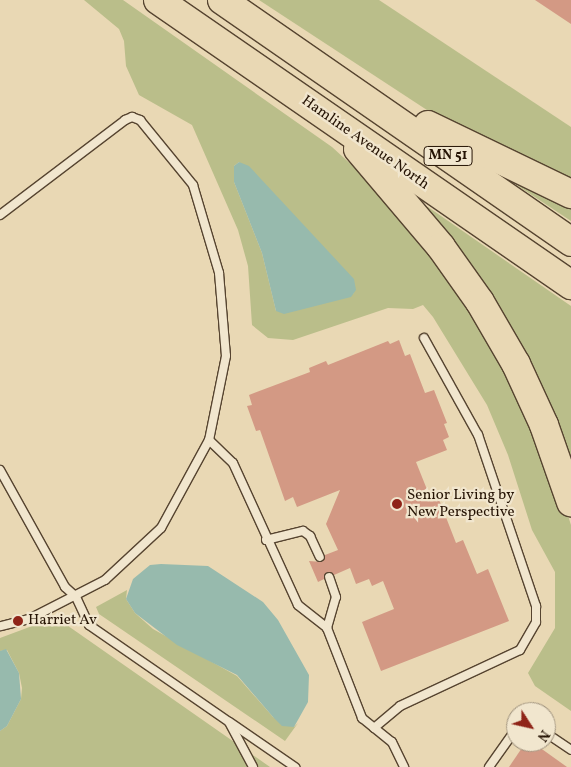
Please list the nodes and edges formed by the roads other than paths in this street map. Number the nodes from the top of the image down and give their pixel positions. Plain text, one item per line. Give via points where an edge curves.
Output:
1 (158, 0) edge
2 (222, 0) edge
3 (326, 71) junction
4 (338, 124) junction
5 (571, 194) edge
6 (0, 215) edge
7 (571, 242) edge
8 (571, 285) edge
9 (424, 338) dead end
10 (209, 440) junction
11 (0, 470) edge
12 (571, 502) edge
13 (266, 540) junction
14 (320, 557) dead end
15 (329, 577) dead end
16 (76, 597) junction
17 (0, 626) edge
18 (327, 628) junction
19 (229, 722) junction
20 (374, 728) junction
21 (556, 740) edge
22 (506, 743) edge
23 (571, 750) edge
24 (253, 767) edge
25 (295, 767) edge
26 (404, 767) edge
27 (489, 767) edge

1 - 4 highway, Hamline Avenue North / MN 51
2 - 3 highway, MN 51
3 - 5 highway via 513,168
3 - 7 highway, MN 51
4 - 8 highway, Hamline Avenue North / MN 51
4 - 12 highway via 441,247 480,302 516,364 544,425
6 - 10 lane via 125,120 132,117 146,124 194,185 219,273 226,356
9 - 20 lane via 478,435 531,588 536,622 520,650 400,706
10 - 13 lane via 234,463
10 - 16 lane via 161,528 105,580
11 - 16 lane via 65,586
13 - 14 lane via 303,531 310,536
13 - 18 lane via 298,604
15 - 18 lane via 336,597
16 - 17 lane via 28,619
16 - 19 lane via 89,625
18 - 20 lane via 362,718
19 - 24 lane
19 - 25 lane
20 - 26 lane via 392,742
21 - 23 lane
22 - 27 lane

